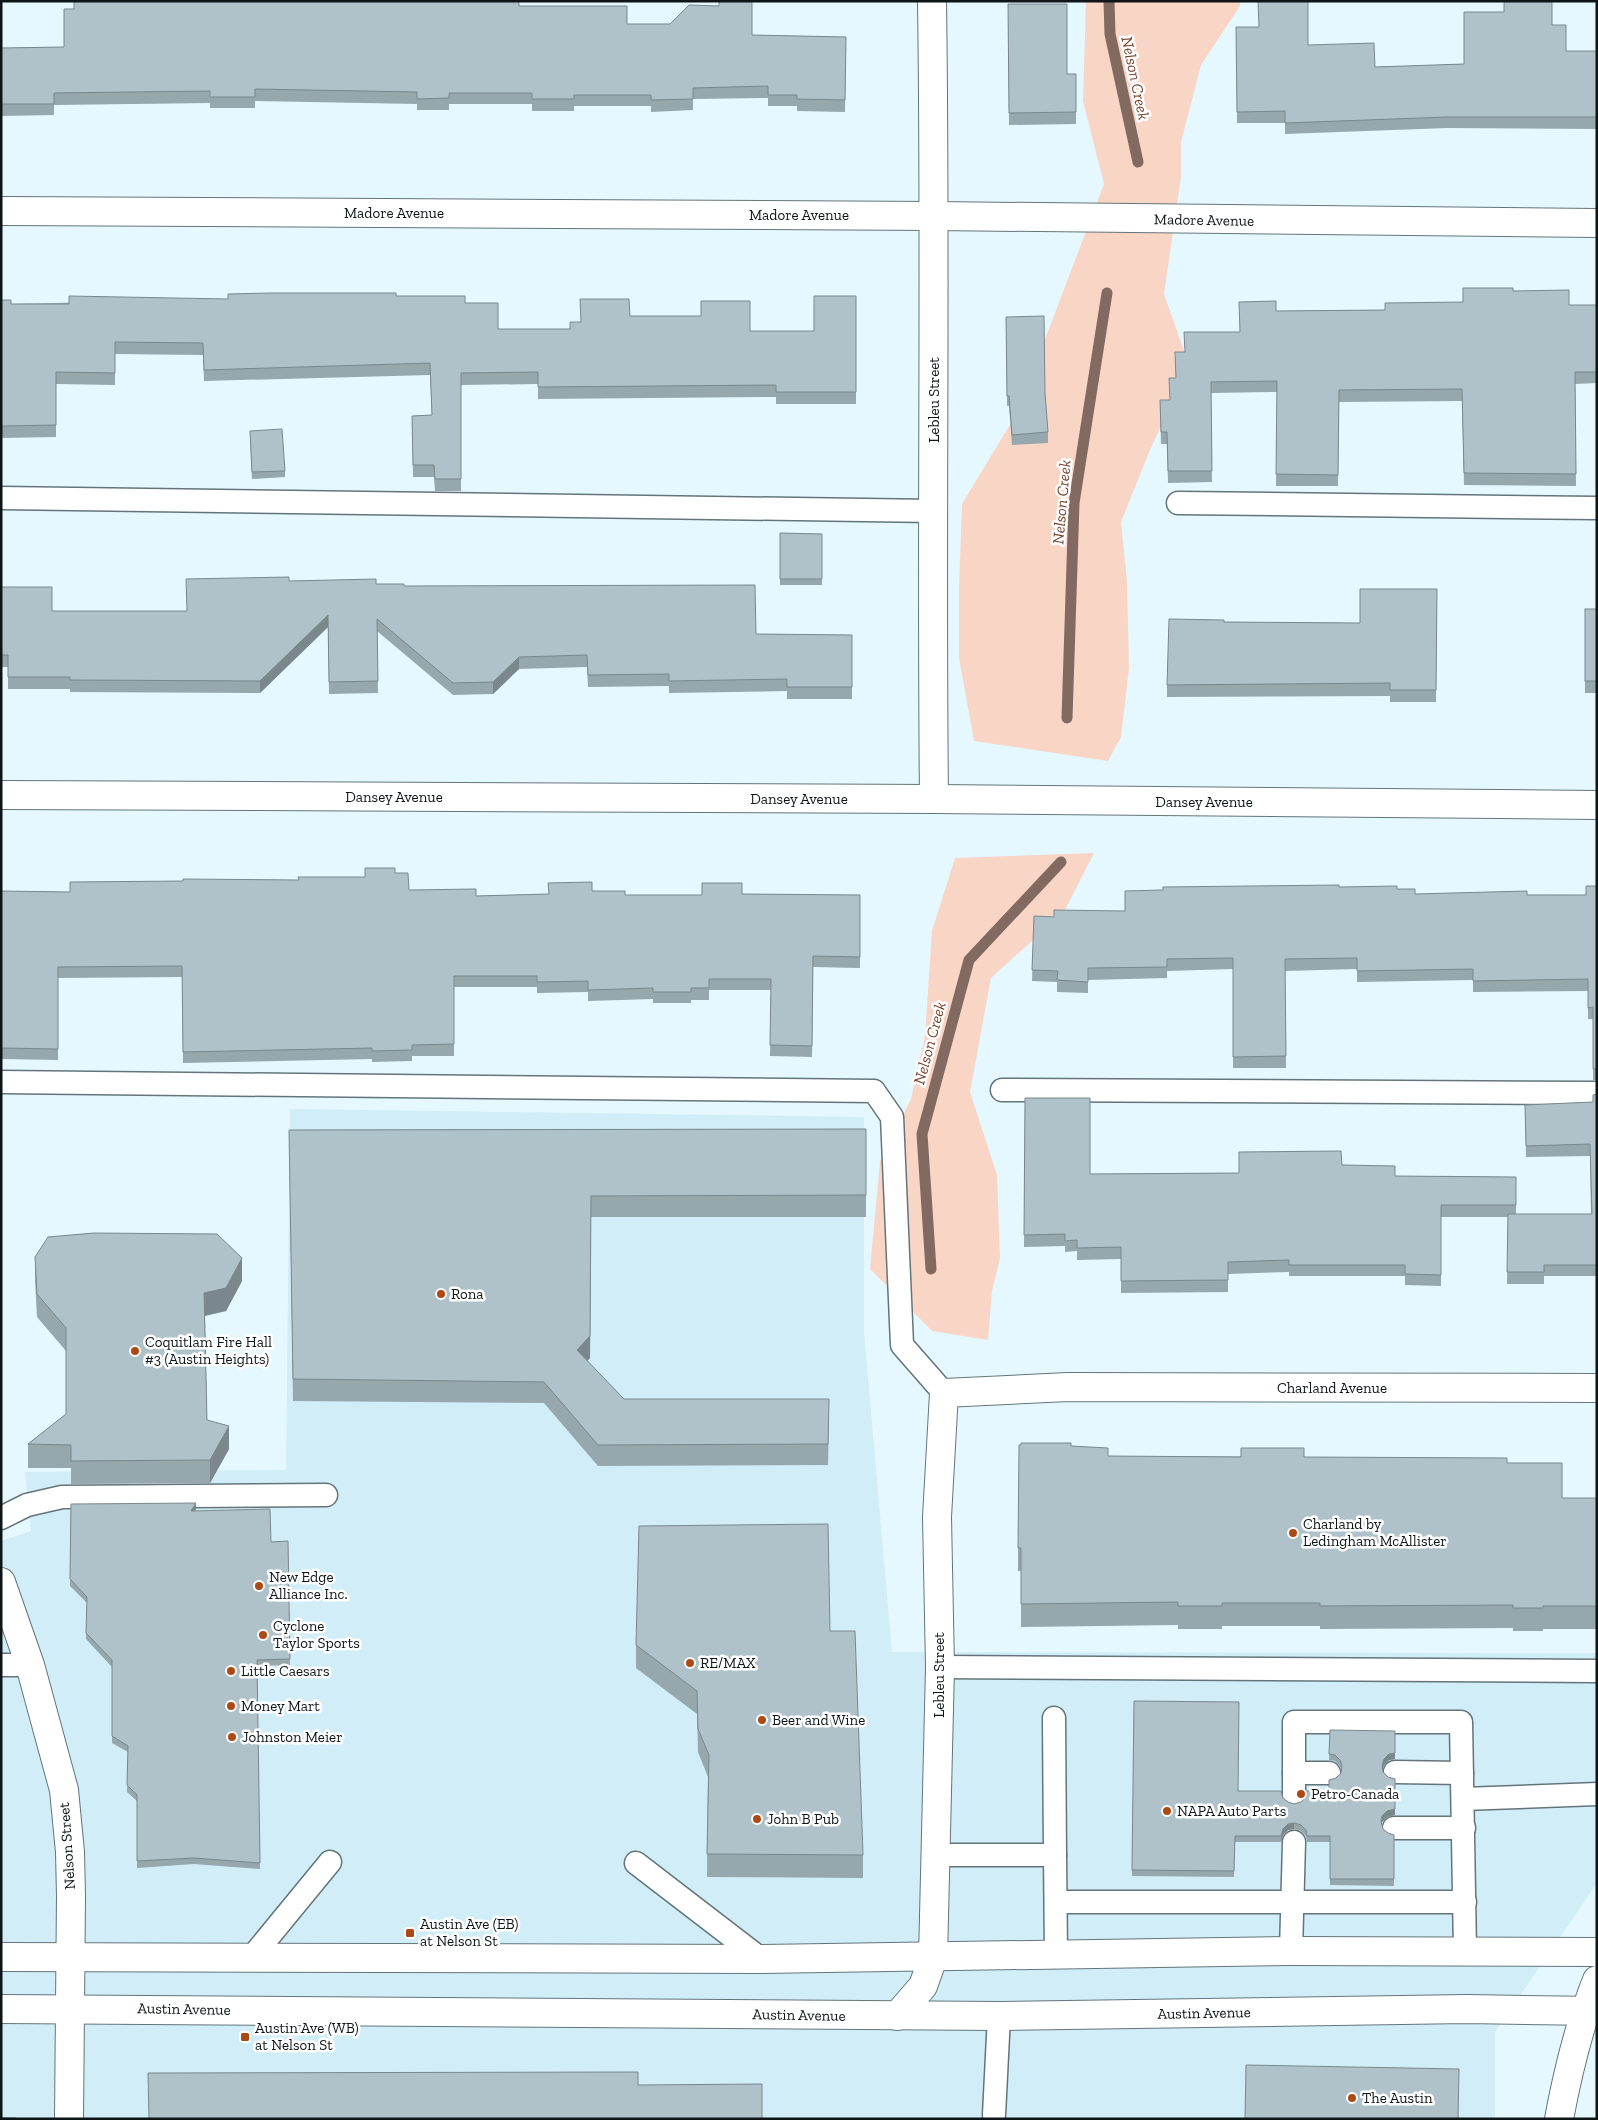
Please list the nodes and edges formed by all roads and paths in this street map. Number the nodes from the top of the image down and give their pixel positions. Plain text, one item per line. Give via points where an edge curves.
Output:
1 (932, 1) edge
2 (1, 210) edge
3 (935, 216) junction
4 (1597, 223) edge
5 (1, 498) edge
6 (1178, 503) dead end
7 (1597, 508) edge
8 (933, 511) junction
9 (1, 795) edge
10 (934, 799) junction
11 (1597, 805) edge
12 (1, 1082) edge
13 (1002, 1090) dead end
14 (1597, 1093) edge
15 (1597, 1388) edge
16 (944, 1393) junction
17 (326, 1495) dead end
18 (1, 1518) edge
19 (1, 1582) edge
20 (1, 1665) edge
21 (30, 1665) junction
22 (940, 1667) junction
23 (1597, 1671) edge
24 (1054, 1718) dead end
25 (1395, 1772) dead end
26 (1294, 1773) junction
27 (1329, 1773) dead end
28 (1462, 1773) junction
29 (1597, 1794) edge
30 (1294, 1797) dead end
31 (1463, 1799) junction
32 (1394, 1828) dead end
33 (1464, 1828) junction
34 (1294, 1842) dead end
35 (935, 1855) junction
36 (1055, 1855) junction
37 (330, 1862) dead end
38 (636, 1863) dead end
39 (1056, 1902) junction
40 (1292, 1902) junction
41 (1465, 1902) junction
42 (1291, 1951) junction
43 (1465, 1951) junction
44 (1597, 1952) edge
45 (1056, 1955) junction
46 (1, 1957) edge
47 (70, 1957) junction
48 (252, 1957) junction
49 (933, 1958) junction
50 (761, 1959) junction
51 (1597, 1980) edge
52 (1, 2008) edge
53 (69, 2008) junction
54 (1590, 2011) edge
55 (898, 2016) junction
56 (999, 2016) junction
57 (994, 2116) dead end
58 (69, 2119) edge
59 (1559, 2119) edge

1 - 3 street, Lebleu Street
2 - 3 street, Madore Avenue
3 - 4 street, Madore Avenue
3 - 8 street, Lebleu Street
5 - 8 lane
6 - 7 lane
8 - 10 street, Lebleu Street
9 - 10 street, Dansey Avenue
10 - 11 street, Dansey Avenue
12 - 16 lane via 874,1091 892,1117 902,1345
13 - 14 lane
15 - 16 street, Charland Avenue via 1068,1387
16 - 22 street, Lebleu Street via 937,1517
17 - 18 lane via 62,1497 27,1505
19 - 21 street, Nelson Street
20 - 21 lane
21 - 47 street, Nelson Street via 64,1790 70,1852
22 - 23 lane
22 - 35 street, Lebleu Street
24 - 36 lane
25 - 28 lane
26 - 27 lane
26 - 28 lane via 1294,1722 1461,1722
26 - 30 lane
28 - 31 lane
29 - 31 lane
31 - 33 lane
32 - 33 lane
33 - 41 lane
34 - 40 lane
35 - 36 lane
35 - 49 street, Lebleu Street
36 - 39 lane
37 - 48 lane
38 - 50 lane
39 - 40 lane
39 - 45 lane
40 - 41 lane
40 - 42 lane
41 - 43 lane
42 - 43 street
42 - 45 street
43 - 44 street
45 - 49 street
46 - 47 street
47 - 48 street
47 - 53 street, Nelson Street
48 - 50 street
49 - 50 street
49 - 55 street, Lebleu Street via 923,1986
51 - 54 street
52 - 53 street, Austin Avenue
53 - 55 street, Austin Avenue
53 - 58 street, Nelson Street
54 - 56 street, Austin Avenue via 1467,2009
54 - 59 street via 1573,2048
55 - 56 street, Austin Avenue
56 - 57 lane

